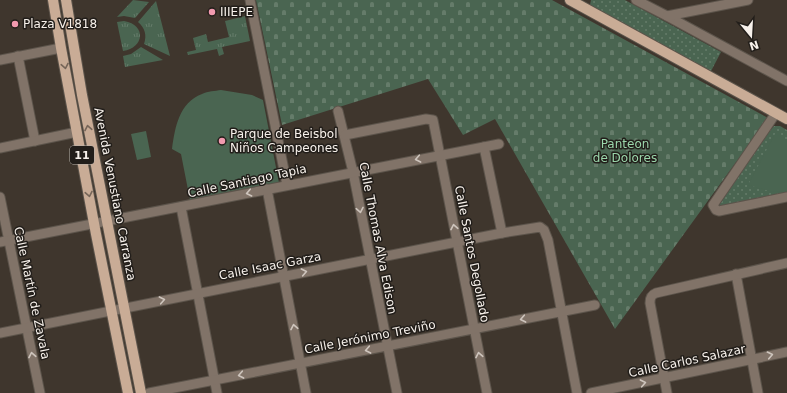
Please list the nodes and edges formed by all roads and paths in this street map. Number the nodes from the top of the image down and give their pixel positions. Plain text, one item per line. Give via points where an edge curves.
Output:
1 (53, 0) edge
2 (66, 0) edge
3 (250, 0) edge
4 (570, 0) edge
5 (636, 0) edge
6 (748, 0) edge
7 (585, 4) edge
8 (668, 16) junction
9 (61, 48) junction
10 (18, 56) junction
11 (0, 60) edge
12 (787, 80) edge
13 (338, 111) dead end
14 (776, 113) junction
15 (787, 119) edge
16 (77, 132) junction
17 (345, 135) junction
18 (35, 141) junction
19 (499, 144) dead end
20 (484, 147) junction
21 (0, 148) edge
22 (440, 155) junction
23 (353, 172) junction
24 (287, 185) junction
25 (267, 189) junction
26 (0, 197) edge
27 (787, 197) edge
28 (181, 207) junction
29 (108, 221) junction
30 (94, 224) junction
31 (502, 233) junction
32 (4, 241) edge
33 (457, 242) junction
34 (370, 259) junction
35 (787, 263) edge
36 (736, 274) junction
37 (284, 276) junction
38 (198, 292) junction
39 (595, 305) dead end
40 (124, 307) junction
41 (111, 310) junction
42 (562, 312) junction
43 (27, 327) junction
44 (474, 329) junction
45 (0, 333) edge
46 (388, 346) junction
47 (787, 352) edge
48 (752, 359) junction
49 (301, 363) junction
50 (665, 378) junction
51 (214, 380) junction
52 (40, 393) edge
53 (128, 393) edge
54 (141, 393) edge
55 (149, 393) edge
56 (217, 393) edge
57 (306, 393) edge
58 (397, 393) edge
59 (487, 393) edge
60 (577, 393) edge
61 (591, 393) edge
62 (667, 393) edge
63 (758, 393) edge

1 - 9 main road, 11
29 -> 2 main road, Avenida Venustiano Carranza / 11 via 82,95
3 - 24 street
4 - 7 main road
5 - 8 street
6 - 8 street
7 - 14 main road
8 - 12 street
9 - 10 street
9 -> 16 main road, 11
10 - 11 street
10 - 18 street
13 - 17 street, Calle Thomas Alva Edison
14 - 15 main road
14 - 27 street via 714,203 714,208 719,211
16 - 18 street
16 -> 30 main road, 11
17 - 22 street, Calle Santos Degollado via 426,119 433,120
17 - 23 street, Calle Thomas Alva Edison
18 - 21 street
19 - 20 street, Calle Santiago Tapia
20 - 22 street, Calle Santiago Tapia
20 - 31 street
22 -> 23 street, Calle Santiago Tapia
33 -> 22 street, Calle Santos Degollado
23 - 24 street, Calle Santiago Tapia
23 -> 34 street, Calle Thomas Alva Edison
24 - 25 street, Calle Santiago Tapia
25 -> 28 street, Calle Santiago Tapia
25 - 37 street
26 - 32 street, Calle Martín de Zavala
28 - 29 street, Calle Santiago Tapia
28 - 38 street
29 - 30 street, Calle Santiago Tapia
29 - 40 main road, Avenida Venustiano Carranza / 11
30 - 32 street, Calle Santiago Tapia
30 - 41 main road, 11
31 - 33 street, Calle Isaac Garza
31 - 42 street, Calle Isaac Garza via 536,227 544,230
32 - 43 street, Calle Martín de Zavala
33 - 34 street, Calle Isaac Garza
33 - 44 street, Calle Santos Degollado
37 -> 34 street, Calle Isaac Garza
34 - 46 street, Calle Thomas Alva Edison
35 - 36 street
36 - 48 street
36 - 50 street via 652,295 650,299
37 - 38 street, Calle Isaac Garza
49 -> 37 street
40 -> 38 street, Calle Isaac Garza
38 - 51 street
39 - 42 street, Calle Jerónimo Treviño
40 - 41 street, Calle Isaac Garza
40 - 54 main road, Avenida Venustiano Carranza / 11
41 - 43 street, Calle Isaac Garza
41 - 53 main road, 11
42 -> 44 street, Calle Jerónimo Treviño
42 - 60 street
43 - 45 street, Calle Isaac Garza
52 -> 43 street, Calle Martín de Zavala
44 - 46 street, Calle Jerónimo Treviño
59 -> 44 street, Calle Santos Degollado
46 -> 49 street, Calle Jerónimo Treviño
46 - 58 street, Calle Thomas Alva Edison
48 -> 47 street, Calle Carlos Salazar
48 - 50 street, Calle Carlos Salazar
48 - 63 street
49 -> 51 street, Calle Jerónimo Treviño
49 - 57 street
61 -> 50 street, Calle Carlos Salazar
50 - 62 street
51 - 55 street, Calle Jerónimo Treviño
51 - 56 street

